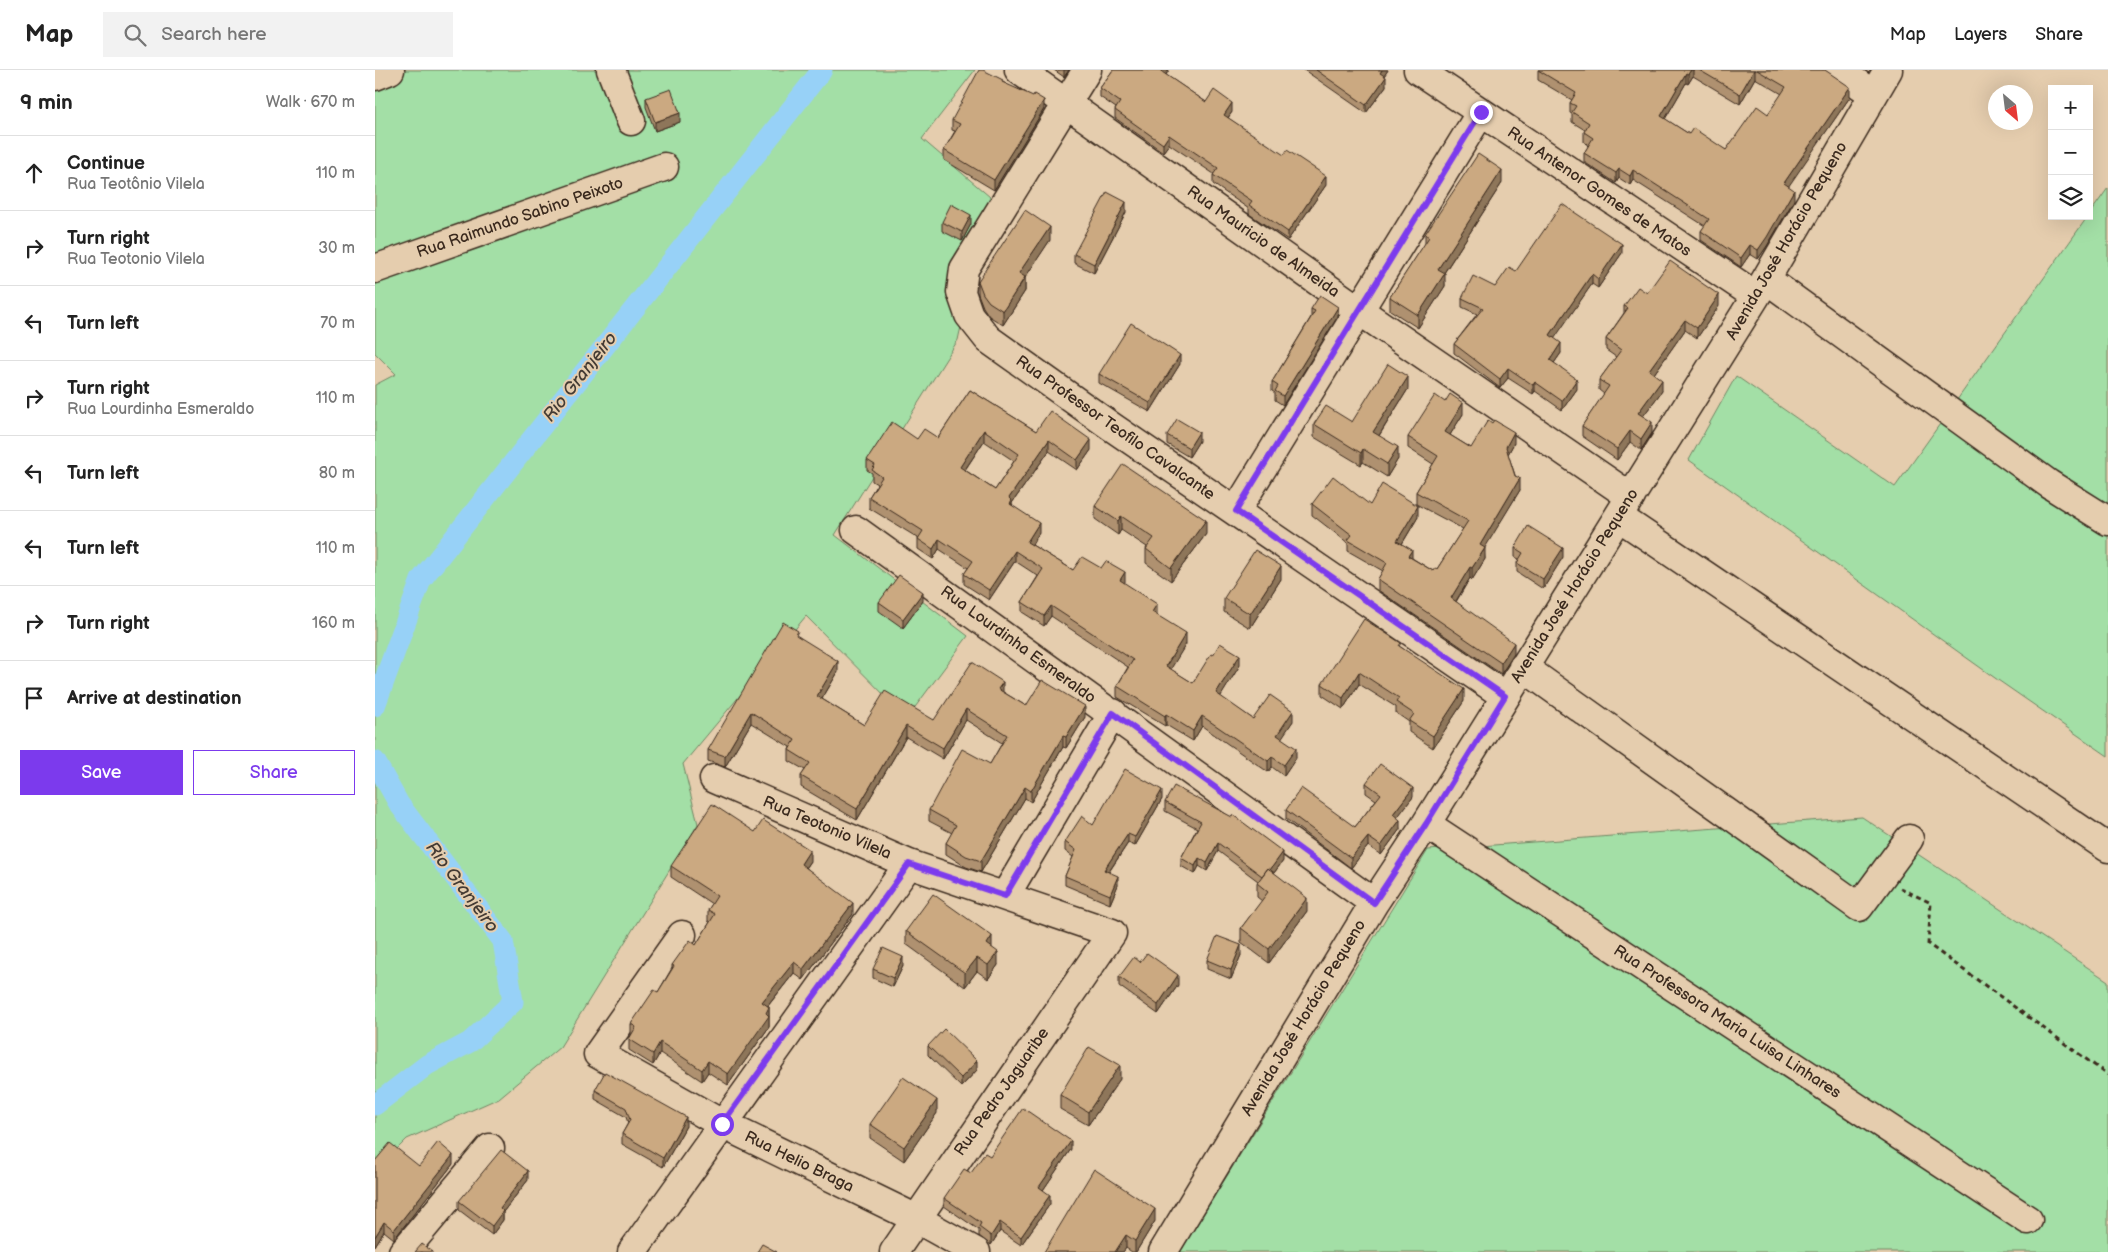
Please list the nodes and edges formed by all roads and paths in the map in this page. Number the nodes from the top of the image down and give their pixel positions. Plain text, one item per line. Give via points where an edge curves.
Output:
1 (390, 70) edge
2 (611, 70) edge
3 (1019, 70) edge
4 (1087, 70) edge
5 (1418, 70) edge
6 (1838, 70) edge
7 (1888, 70) edge
8 (375, 76) edge
9 (1873, 94) junction
10 (1066, 102) junction
11 (1481, 112) junction
12 (631, 121) dead end
13 (664, 167) dead end
14 (375, 269) edge
15 (1761, 288) junction
16 (1360, 311) junction
17 (1625, 508) junction
18 (1236, 511) junction
19 (2108, 521) edge
20 (856, 530) dead end
21 (1523, 667) junction
22 (1505, 696) junction
23 (1113, 713) junction
24 (714, 780) dead end
25 (1426, 824) junction
26 (1909, 839) dead end
27 (2108, 848) edge
28 (909, 864) junction
29 (1882, 878) junction
30 (1005, 896) junction
31 (1374, 903) junction
32 (1112, 933) joint
33 (682, 935) dead end
34 (2108, 1075) edge
35 (722, 1124) junction
36 (490, 1148) dead end
37 (915, 1218) junction
38 (2028, 1220) dead end
39 (403, 1252) edge
40 (632, 1252) edge
41 (894, 1252) edge
42 (976, 1252) edge
43 (1163, 1252) edge

1 - 8 street
2 - 12 street
3 - 10 street, Rua Mauricio de Almeida
4 - 10 street
5 - 11 street, Rua Antenor Gomes de Matos
6 - 9 street
7 - 9 street, Avenida José Horácio Pequeno
9 - 15 street, Avenida José Horácio Pequeno
10 - 16 street, Rua Mauricio de Almeida
10 - 18 street, Rua Professor Teofilo Cavalcante via 964,269 961,292 969,315 988,338
11 - 15 street, Rua Antenor Gomes de Matos
11 - 16 street
13 - 14 street, Rua Raimundo Sabino Peixoto
15 - 17 street, Avenida José Horácio Pequeno
15 - 19 street, Rua Antenor Gomes de Matos
16 - 17 street, Rua Mauricio de Almeida
16 - 18 street
17 - 21 street, Avenida José Horácio Pequeno
17 - 27 street, Rua Mauricio de Almeida
18 - 22 street, Rua Professor Teofilo Cavalcante
20 - 23 street, Rua Lourdinha Esmeraldo
21 - 22 street, Avenida José Horácio Pequeno
21 - 29 street via 1859,907
22 - 25 street, Avenida José Horácio Pequeno
23 - 30 street
23 - 31 street, Rua Lourdinha Esmeraldo
24 - 28 street, Rua Teotonio Vilela
25 - 31 street, Avenida José Horácio Pequeno
25 - 38 street, Rua Professora Maria Luisa Linhares
26 - 29 street
28 - 30 street, Rua Teotonio Vilela
28 - 35 street
29 - 34 path via 1931,903 1928,944
30 - 32 street, Rua Teotonio Vilela
31 - 43 street, Avenida José Horácio Pequeno
32 - 37 street, Rua Pedro Jaguaribe
33 - 35 street, Rua Helio Braga via 598,1054
35 - 37 street, Rua Helio Braga
35 - 40 street
36 - 39 street
37 - 41 street, Rua Pedro Jaguaribe
37 - 42 street, Rua Helio Braga

